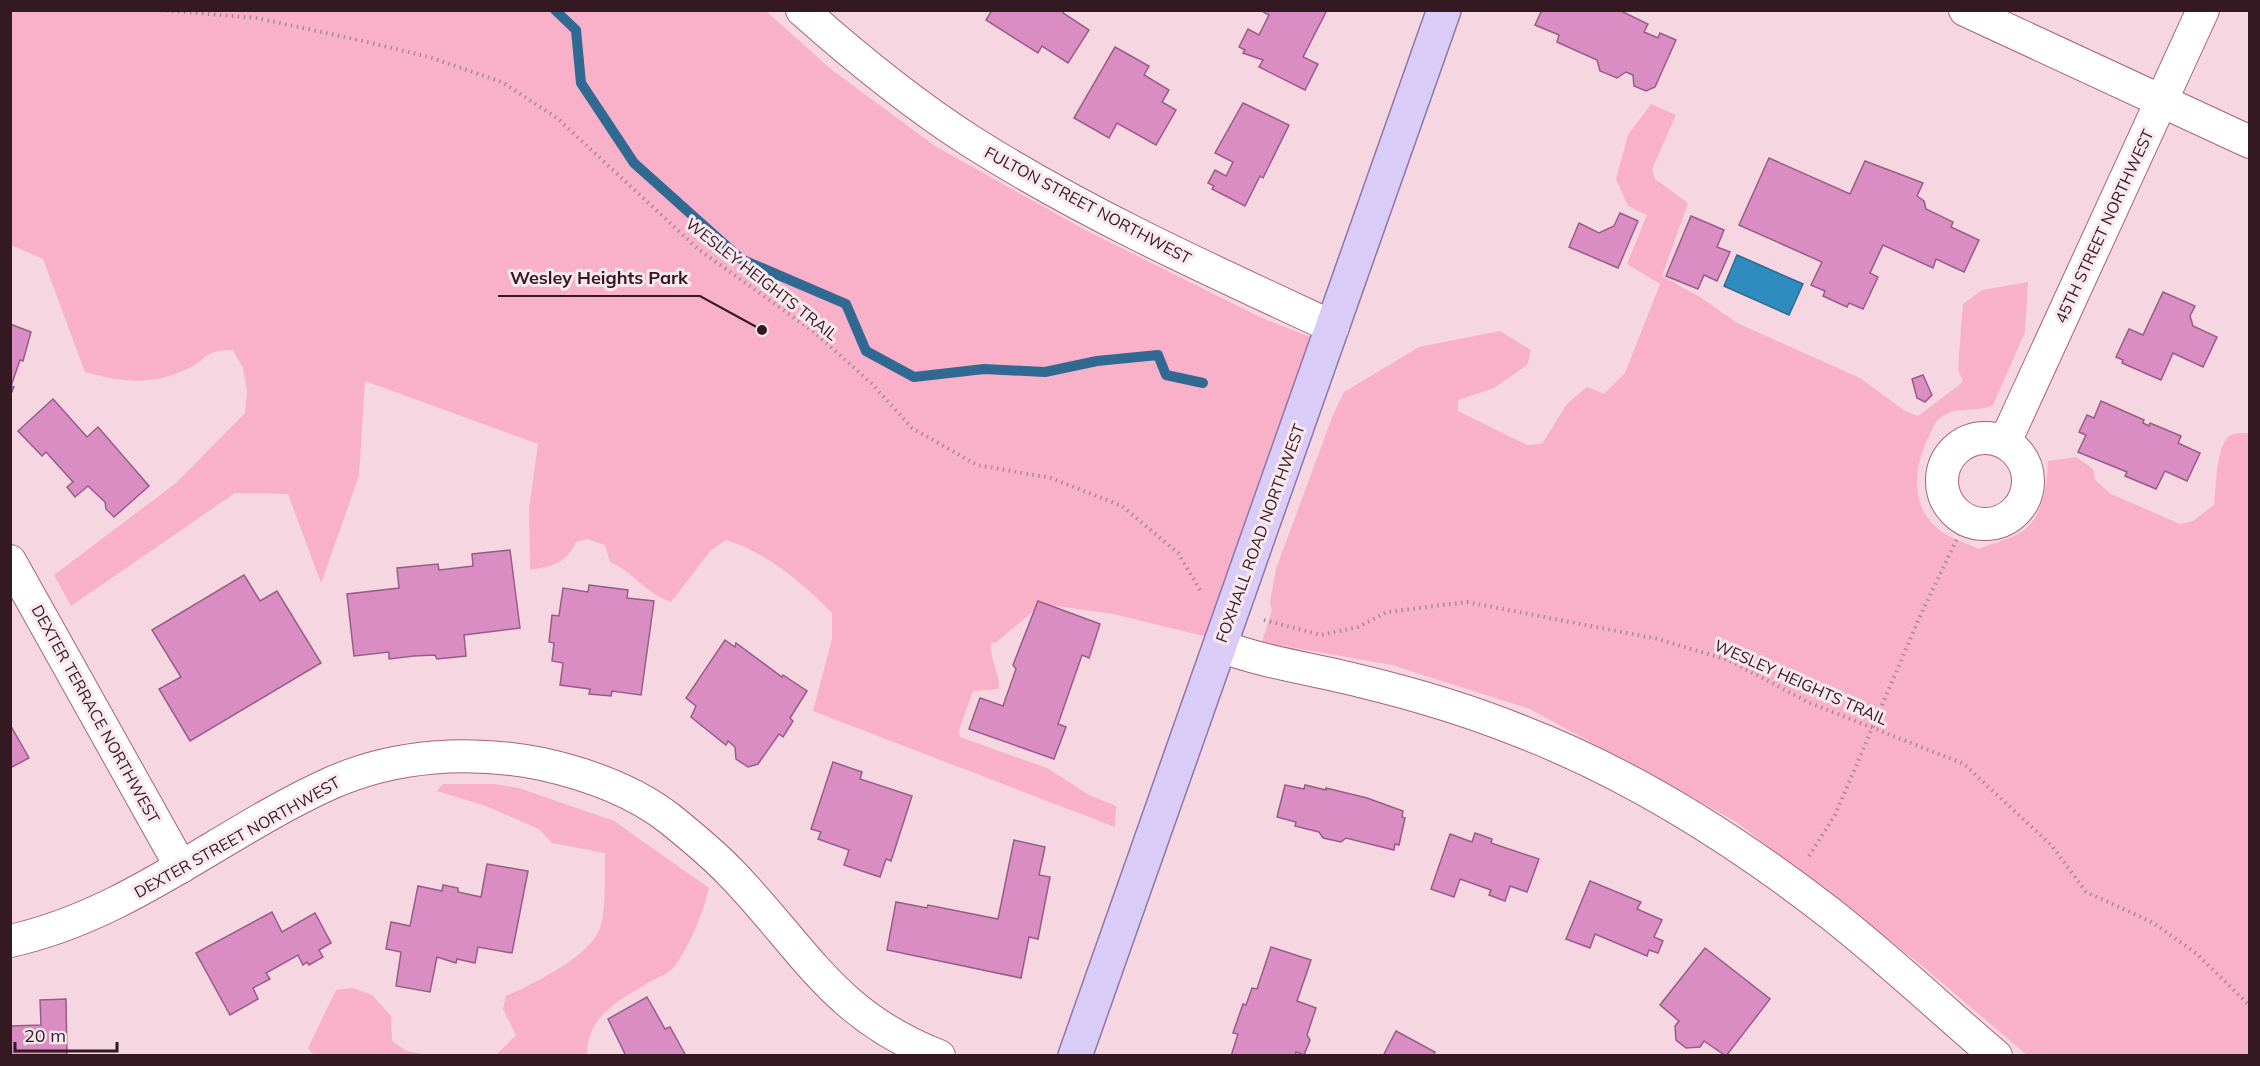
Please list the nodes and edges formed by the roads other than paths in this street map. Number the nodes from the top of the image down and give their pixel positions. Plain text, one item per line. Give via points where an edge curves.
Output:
1 (802, 10) edge
2 (1444, 10) edge
3 (1965, 10) edge
4 (2203, 10) edge
5 (2161, 102) junction
6 (2250, 142) edge
7 (1333, 327) junction
8 (2005, 442) junction
9 (10, 561) edge
10 (1220, 646) junction
11 (181, 867) junction
12 (10, 941) edge
13 (939, 1056) edge
14 (1074, 1056) edge
15 (1996, 1056) edge

1 - 7 street, FULTON STREET NORTHWEST via 906,96 1005,162 1148,239
2 - 7 main road, FOXHALL ROAD NORTHWEST
3 - 5 street
4 - 5 street, 45TH STREET NORTHWEST
5 - 6 street
5 - 8 street, 45TH STREET NORTHWEST
7 - 10 main road, FOXHALL ROAD NORTHWEST
8 - 8 street via 1988,437 1971,440 1956,448 1946,462 1941,478 1944,495 1952,510 1966,520 1982,525 2000,522 2025,501 2027,467 2018,452
9 - 11 street, DEXTER TERRACE NORTHWEST
10 - 14 main road, FOXHALL ROAD NORTHWEST
10 - 15 street via 1266,661 1423,698 1521,731 1630,782 1714,831 1791,884
11 - 12 street, DEXTER STREET NORTHWEST via 82,919
11 - 13 street, DEXTER STREET NORTHWEST via 330,783 386,766 459,756 500,757 552,766 610,785 669,818 730,872 841,997 885,1030

